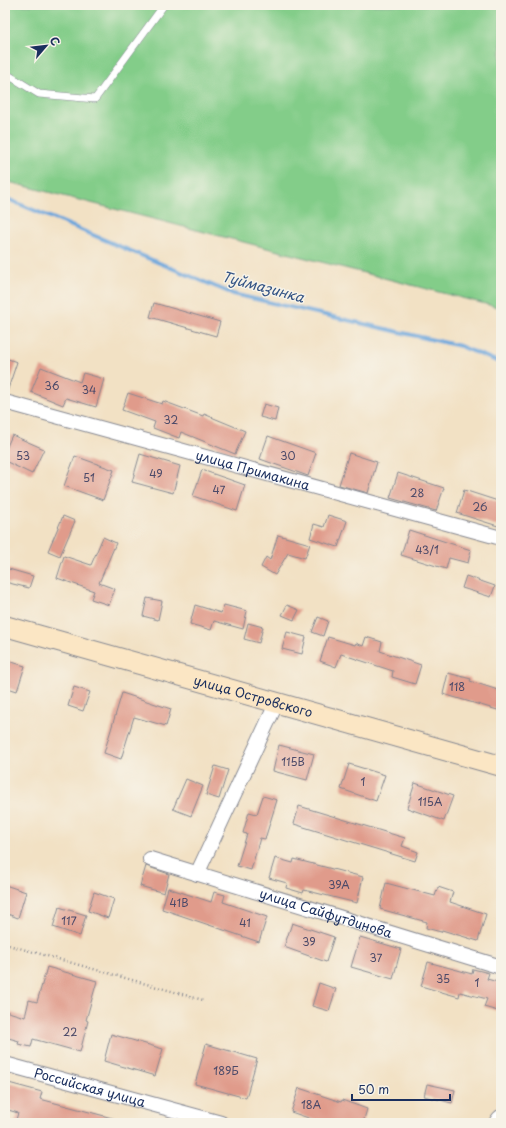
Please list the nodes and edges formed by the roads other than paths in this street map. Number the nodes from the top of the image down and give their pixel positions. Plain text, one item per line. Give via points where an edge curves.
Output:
1 (164, 5) edge
2 (5, 73) edge
3 (5, 402) edge
4 (501, 538) edge
5 (5, 626) edge
6 (277, 702) junction
7 (501, 766) edge
8 (150, 859) dead end
9 (197, 874) junction
10 (501, 967) edge
11 (5, 1064) edge
12 (501, 1119) edge
13 (222, 1123) edge
14 (498, 1123) edge

1 - 2 lane via 95,99 39,94
3 - 4 street, улица Примакина
5 - 6 main road, улица Островского
6 - 7 main road, улица Островского
6 - 9 street
8 - 9 street, улица Сайфутдинова
9 - 10 street, улица Сайфутдинова
11 - 13 street, Российская улица
12 - 14 street

